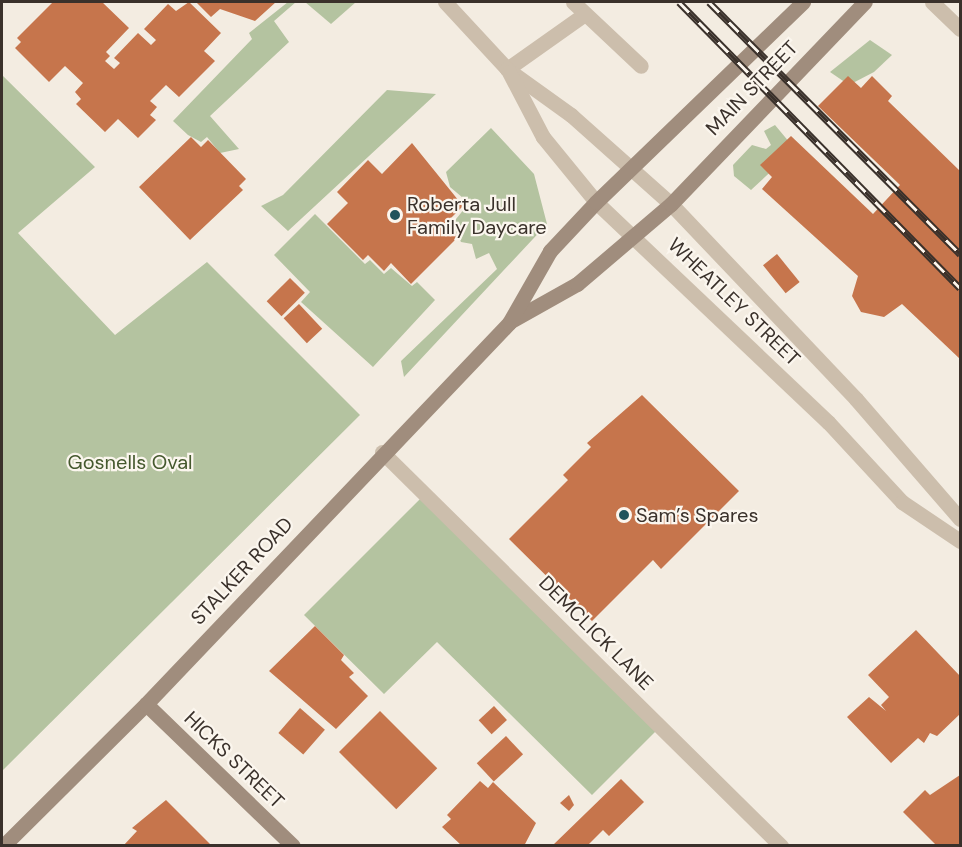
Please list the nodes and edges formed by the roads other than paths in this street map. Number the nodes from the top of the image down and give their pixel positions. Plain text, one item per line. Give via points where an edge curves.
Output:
1 (445, 2) edge
2 (573, 2) edge
3 (803, 2) edge
4 (865, 2) edge
5 (932, 2) edge
6 (585, 14) junction
7 (960, 29) edge
8 (641, 66) dead end
9 (507, 69) junction
10 (633, 166) junction
11 (596, 202) junction
12 (671, 204) junction
13 (634, 235) junction
14 (509, 323) junction
15 (381, 452) junction
16 (960, 519) edge
17 (960, 541) edge
18 (146, 704) junction
19 (3, 846) edge
20 (293, 846) edge
21 (781, 846) edge

1 - 9 street, WHEATLEY STREET
2 - 6 street
3 - 10 main road, MAIN STREET
4 - 12 main road, MAIN STREET
5 - 7 street
6 - 8 street
6 - 9 street
9 - 10 street, WHEATLEY STREET
9 - 11 street, WHEATLEY STREET via 543,137
10 - 11 main road, STALKER ROAD
10 - 12 street, WHEATLEY STREET
11 - 13 street, WHEATLEY STREET
11 - 14 main road, STALKER ROAD via 550,251
12 - 13 main road, STALKER ROAD
12 - 16 street, WHEATLEY STREET via 856,399
13 - 14 main road, STALKER ROAD via 577,284
13 - 17 street, WHEATLEY STREET via 902,502
14 - 15 main road, STALKER ROAD
15 - 18 main road, STALKER ROAD
15 - 21 street, DEMCLICK LANE
18 - 19 main road, STALKER ROAD
18 - 20 main road, HICKS STREET

